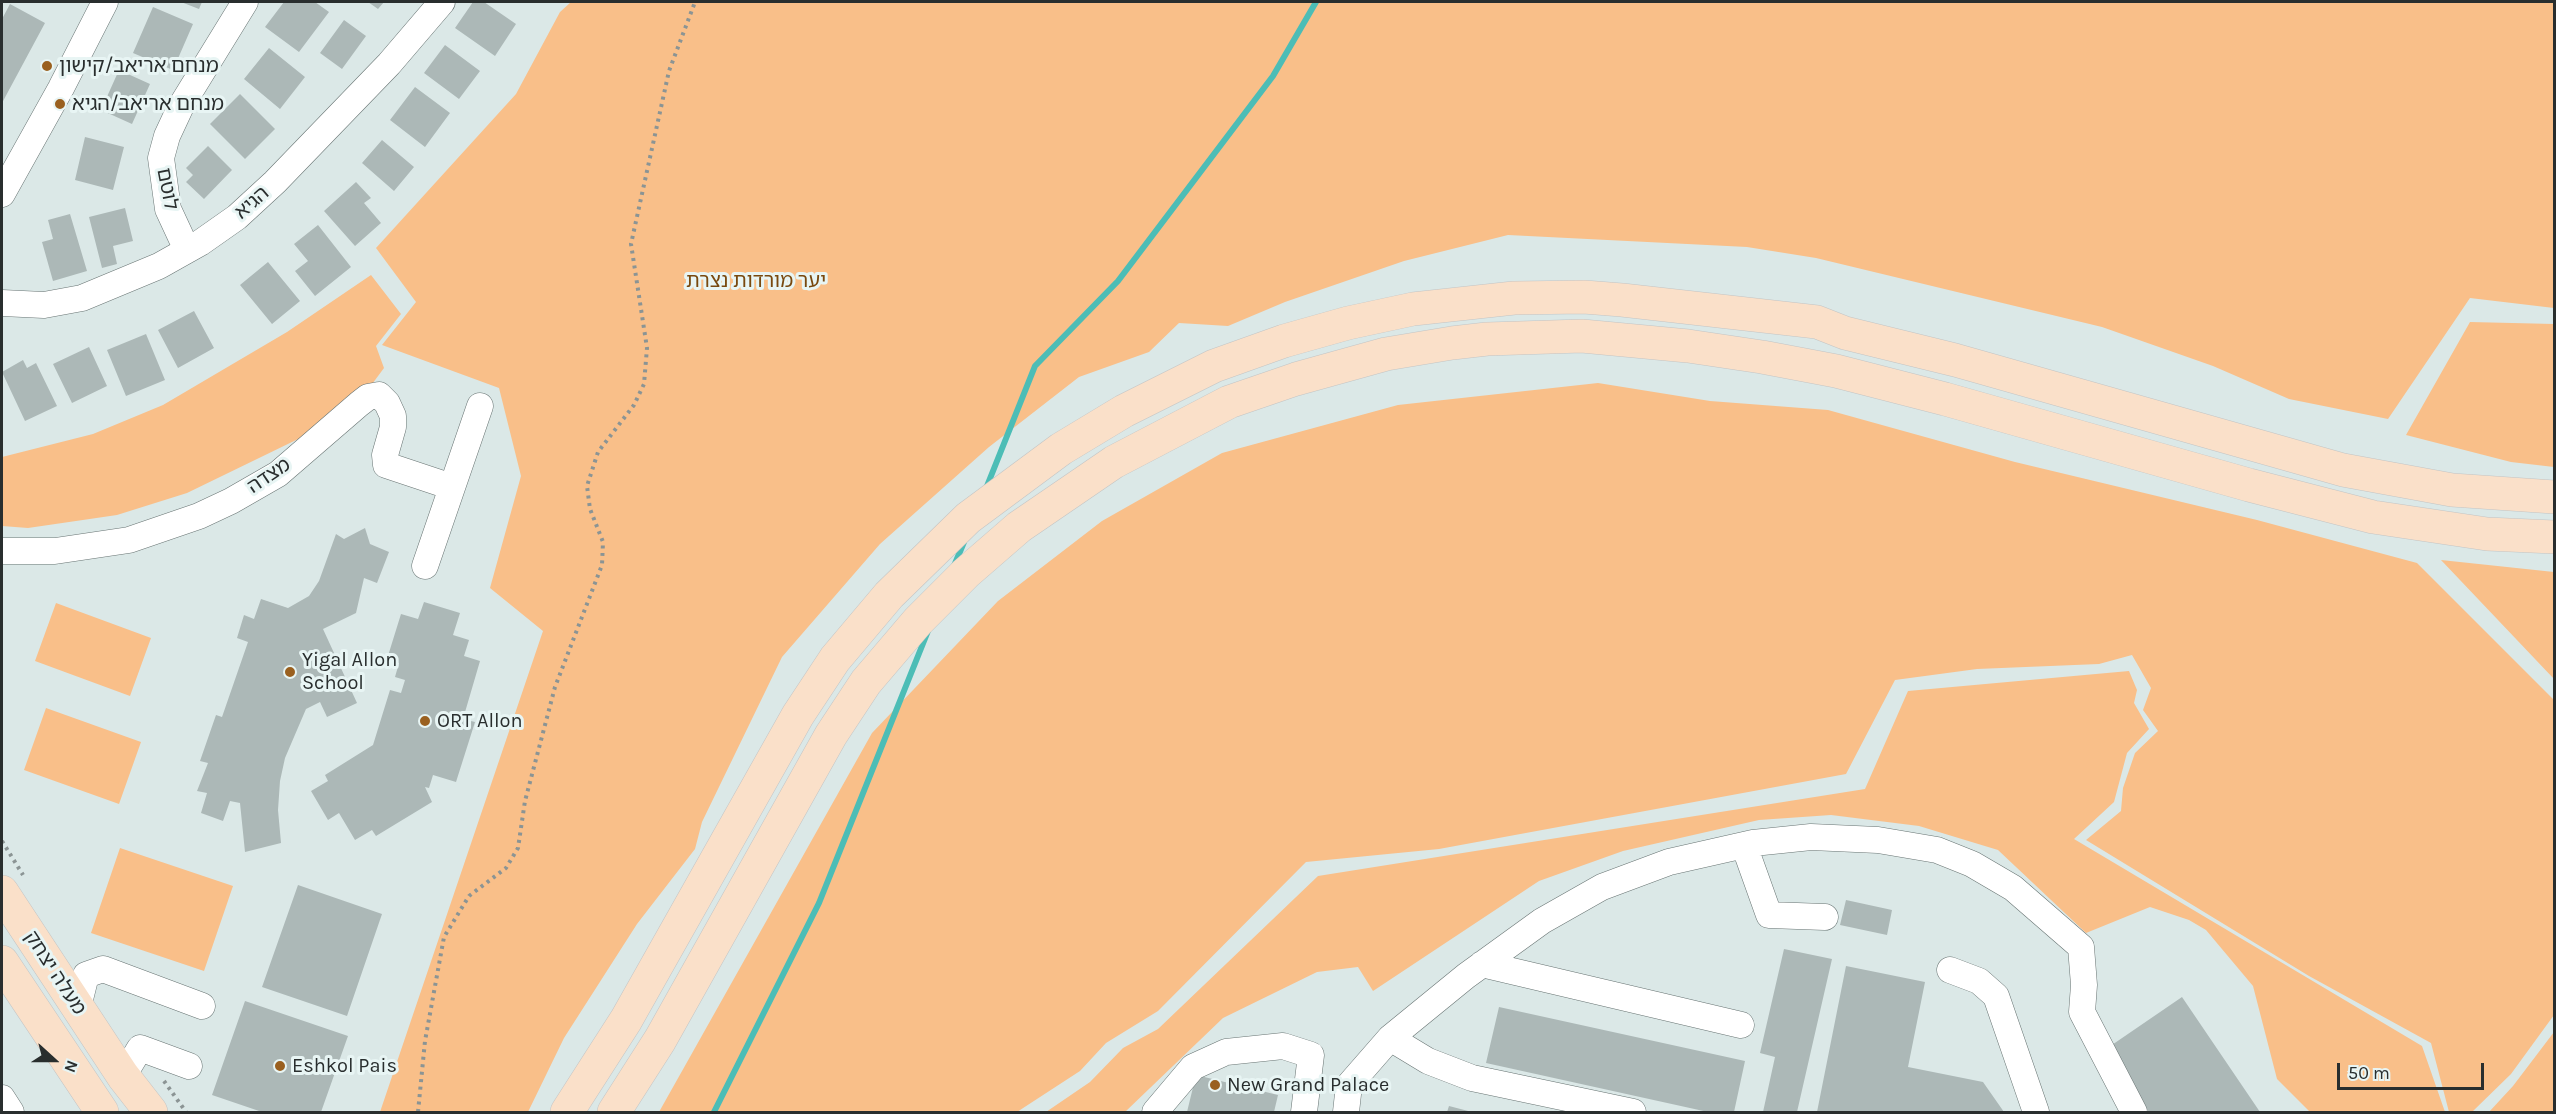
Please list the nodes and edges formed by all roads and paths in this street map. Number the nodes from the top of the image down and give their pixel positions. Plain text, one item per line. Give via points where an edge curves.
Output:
1 (105, 2) edge
2 (245, 2) edge
3 (442, 2) edge
4 (695, 2) edge
5 (2, 194) edge
6 (187, 250) junction
7 (2, 303) edge
8 (480, 406) dead end
9 (452, 487) junction
10 (2554, 497) edge
11 (2554, 537) edge
12 (2, 552) edge
13 (425, 566) dead end
14 (1744, 845) junction
15 (2, 892) edge
16 (1825, 917) dead end
17 (2, 962) edge
18 (1482, 964) junction
19 (1950, 969) dead end
20 (202, 1006) dead end
21 (78, 1007) junction
22 (1740, 1025) dead end
23 (1390, 1038) junction
24 (189, 1066) dead end
25 (123, 1076) junction
26 (2, 1098) edge
27 (11, 1113) edge
28 (102, 1113) edge
29 (151, 1113) edge
30 (418, 1113) edge
31 (567, 1113) edge
32 (614, 1113) edge
33 (1155, 1113) edge
34 (1304, 1113) edge
35 (1346, 1113) edge
36 (1633, 1113) edge
37 (2036, 1113) edge
38 (2134, 1113) edge

1 - 5 street
2 - 6 street, לוטם via 181,106 161,158 168,208
3 - 6 street, הגיא via 382,72 275,182 237,217
4 - 30 path via 669,71 631,244 647,348 644,384 634,405 598,452 587,486 590,509 603,542 602,565 555,687 525,801 518,848 506,868 469,896 444,937 425,1041
6 - 7 street, הגיא via 82,298 44,305
8 - 9 street
9 - 12 street, מצדה via 386,465 393,416 379,395 359,404 278,474 199,516 129,540 55,551
9 - 13 street
10 - 31 main road via 2452,490 2343,470 1966,363 1845,333 1817,322 1622,300 1514,298 1404,311 1284,341 1214,366 1124,411 1061,449 968,518 883,602 835,659 798,715 626,1020
11 - 32 main road via 2487,534 2373,517 1836,371 1655,342 1551,336 1452,342 1377,356 1296,379 1229,402 1106,467 1002,541 918,621 866,682 831,735 660,1040
14 - 16 street via 1769,915
14 - 18 street via 1669,862 1602,887 1542,921
14 - 38 street via 1811,837 1878,840 1937,850 1972,864 2013,888 2081,947 2082,1012
15 - 21 main road, מעלה יצחק
17 - 28 main road, מעלה יצחק
18 - 22 street
18 - 23 street
19 - 37 street via 1979,981 1996,996
20 - 21 street via 103,969 86,975
21 - 25 main road, מעלה יצחק
23 - 35 street via 1349,1084
23 - 36 street via 1428,1061 1472,1078
24 - 25 street via 140,1048
25 - 29 main road, מעלה יצחק
26 - 27 street
33 - 34 street via 1193,1067 1226,1052 1283,1046 1311,1055

